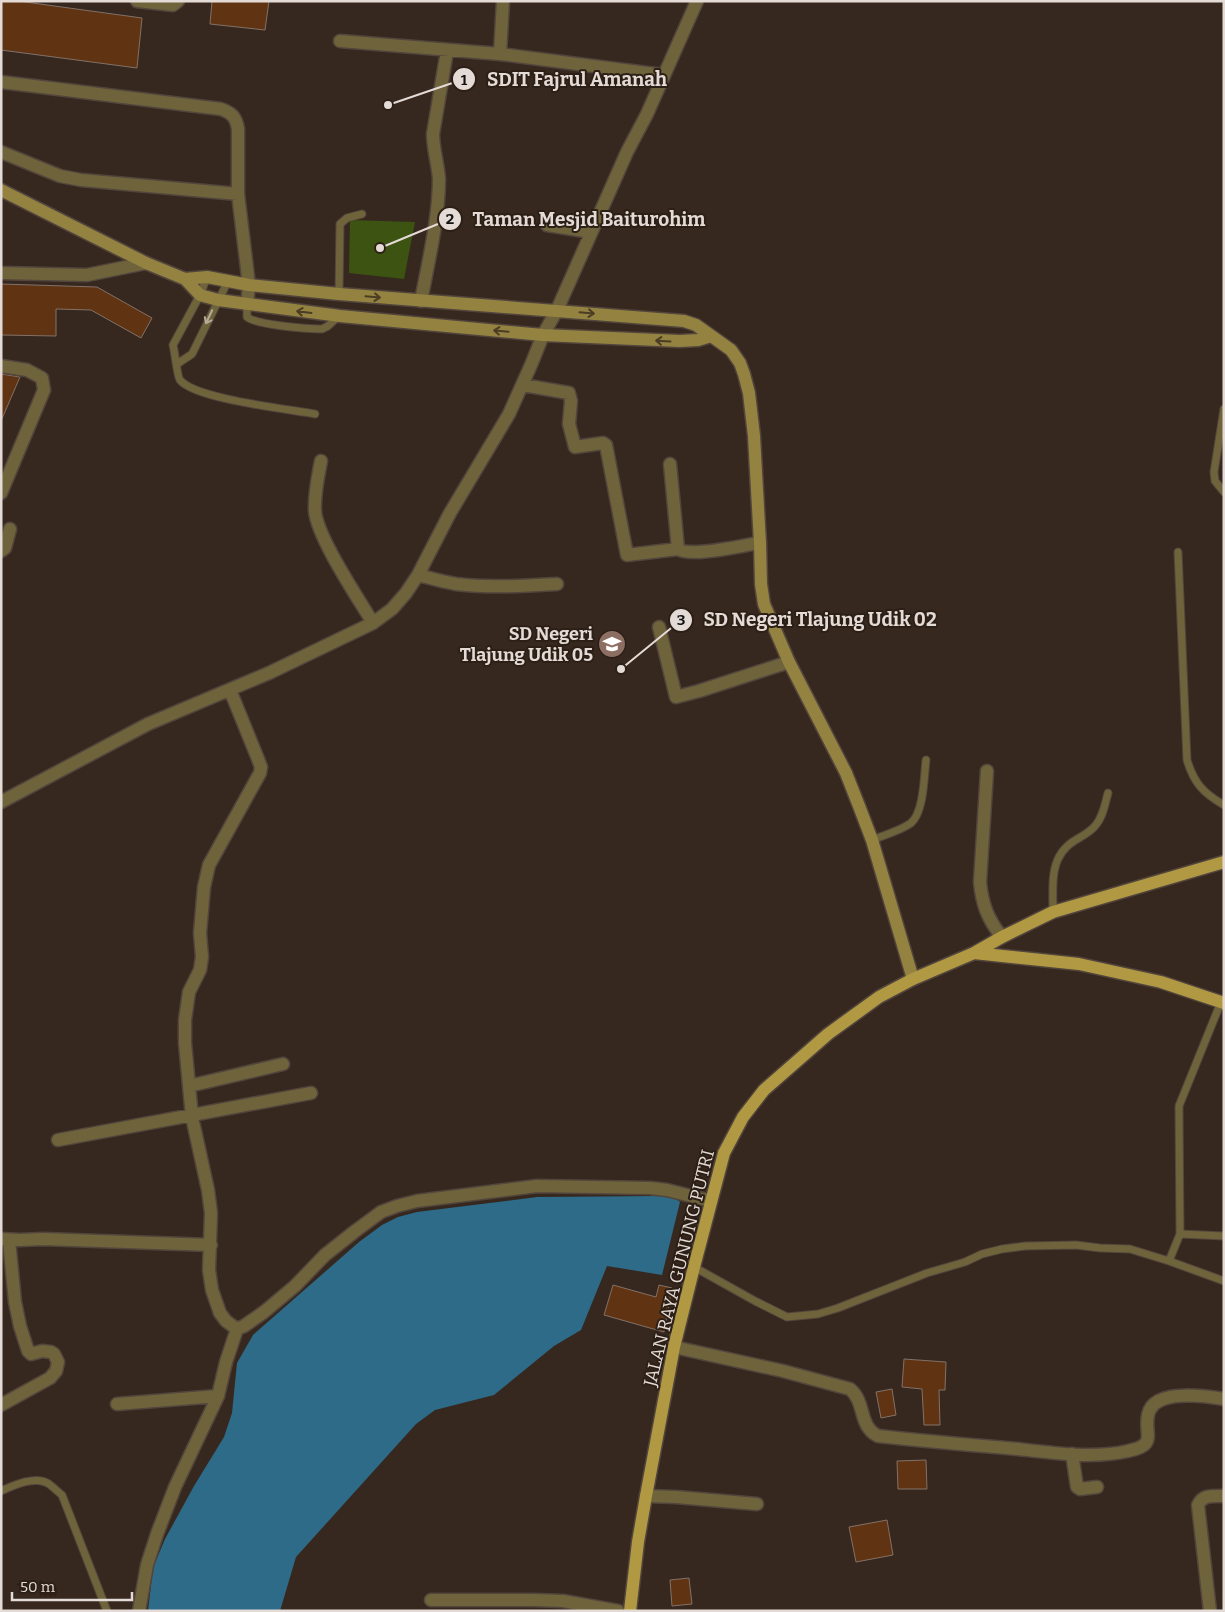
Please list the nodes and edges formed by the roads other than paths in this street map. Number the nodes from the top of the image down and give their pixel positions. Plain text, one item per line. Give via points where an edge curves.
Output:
1 (137, 1) edge
2 (178, 1) edge
3 (503, 1) edge
4 (697, 1) edge
5 (340, 41) dead end
6 (447, 51) junction
7 (500, 54) junction
8 (663, 75) junction
9 (1, 82) edge
10 (1, 152) edge
11 (1, 190) edge
12 (238, 194) junction
13 (362, 214) dead end
14 (547, 225) dead end
15 (591, 232) junction
16 (146, 263) junction
17 (1, 273) edge
18 (207, 277) junction
19 (185, 279) junction
20 (228, 281) junction
21 (249, 285) junction
22 (339, 294) junction
23 (200, 295) junction
24 (218, 300) junction
25 (421, 301) junction
26 (247, 305) junction
27 (557, 310) junction
28 (542, 335) junction
29 (711, 336) junction
30 (177, 364) junction
31 (1, 366) edge
32 (523, 385) junction
33 (1224, 409) edge
34 (315, 414) dead end
35 (321, 461) dead end
36 (670, 464) dead end
37 (1224, 492) edge
38 (1, 493) edge
39 (10, 529) dead end
40 (760, 543) junction
41 (678, 549) junction
42 (1, 551) edge
43 (1178, 552) dead end
44 (418, 574) junction
45 (557, 584) dead end
46 (372, 623) junction
47 (659, 628) dead end
48 (789, 662) junction
49 (230, 690) junction
50 (926, 760) dead end
51 (987, 771) dead end
52 (1108, 793) dead end
53 (1, 802) edge
54 (1224, 805) edge
55 (872, 840) junction
56 (1224, 862) edge
57 (1053, 912) junction
58 (1002, 937) junction
59 (974, 953) junction
60 (913, 980) junction
61 (1222, 1003) edge
62 (283, 1064) dead end
63 (189, 1086) junction
64 (311, 1093) dead end
65 (192, 1116) junction
66 (58, 1140) dead end
67 (712, 1201) junction
68 (1180, 1234) junction
69 (1224, 1236) edge
70 (5, 1239) edge
71 (211, 1246) junction
72 (1170, 1261) junction
73 (694, 1267) junction
74 (1224, 1281) edge
75 (237, 1328) junction
76 (674, 1346) junction
77 (218, 1396) junction
78 (1224, 1399) edge
79 (117, 1404) dead end
80 (1, 1405) edge
81 (1072, 1454) junction
82 (1097, 1487) dead end
83 (1, 1491) edge
84 (646, 1496) junction
85 (1224, 1496) edge
86 (757, 1504) dead end
87 (431, 1600) dead end
88 (107, 1611) edge
89 (139, 1611) edge
90 (618, 1611) edge
91 (630, 1611) edge
92 (1210, 1611) edge

1 - 2 street via 172,5
3 - 7 street
4 - 8 street
5 - 6 street
6 - 7 street
6 - 25 street via 433,134 439,179 435,225
7 - 8 street
8 - 15 street
9 - 12 street via 221,108 236,120 238,129
10 - 12 street via 44,171 80,180
11 - 16 street
12 - 21 street
13 - 22 lane via 347,218 340,224
14 - 15 street
15 - 27 street
16 - 17 street via 87,275
16 - 19 street
18 - 19 street
18 - 20 street
18 - 23 lane
19 - 23 street
20 - 21 street
20 - 24 lane
21 - 22 street
21 - 26 street
22 -> 25 street
23 - 24 street
23 - 30 lane via 173,345
24 - 26 street
24 -> 30 lane via 192,354
25 - 27 street
28 -> 26 street
27 - 28 street
27 -> 29 street via 691,322
29 -> 28 street via 680,341
28 - 32 street
29 - 40 street via 731,350 740,363 749,393
30 - 34 lane via 180,380 194,389 237,401
31 - 38 street via 27,370 42,378 44,390
32 - 41 street via 569,393 569,424 574,447 606,445 627,555
32 - 44 street
33 - 37 lane via 1214,472 1215,481
35 - 46 street via 315,500 318,524
36 - 41 street
39 - 42 street via 5,548
40 - 41 street via 694,553
40 - 48 street via 764,604
43 - 54 lane via 1187,760 1190,772 1200,787 1210,798
44 - 45 street via 455,584 518,587
44 - 46 street via 392,609
46 - 49 street
47 - 48 street via 674,695 678,698
48 - 55 street via 846,773
49 - 53 street via 148,724
49 - 63 street via 261,767 219,844 204,887 200,970 186,1004 184,1043
50 - 55 lane via 920,809 916,816 904,826
51 - 58 street via 980,882 987,915
52 - 57 lane via 1096,825 1071,842 1058,859
55 - 60 street
56 - 57 main road
57 - 58 main road
58 - 59 main road
59 - 60 main road, JALAN RAYA GUNUNG PUTRI
59 - 61 main road, JALAN RAYA GUNUNG PUTRI via 1080,964 1161,982
60 - 67 main road, JALAN RAYA GUNUNG PUTRI via 879,997 828,1034 764,1090 743,1117 724,1153
61 - 68 lane via 1179,1106
62 - 63 street
63 - 65 street
64 - 65 street
65 - 66 street
65 - 71 street via 208,1190
67 - 73 main road, JALAN RAYA GUNUNG PUTRI
67 - 75 street via 650,1188 537,1186 417,1201 381,1212 326,1255 264,1312
68 - 69 lane
68 - 72 lane
70 - 71 street
70 - 80 street via 14,1302 28,1351 31,1354 51,1352 58,1362 50,1378
71 - 75 street via 209,1270 214,1301 226,1322
72 - 73 lane via 1130,1249 1076,1245 1002,1249 927,1273 838,1308 787,1317
72 - 74 lane
73 - 76 main road, JALAN RAYA GUNUNG PUTRI
75 - 77 street
76 - 81 street via 850,1389 859,1399 867,1428 878,1436
76 - 84 main road, JALAN RAYA GUNUNG PUTRI
77 - 79 street
77 - 89 street via 175,1487 157,1534 147,1565
78 - 81 street via 1183,1395 1167,1398 1150,1409 1148,1438 1141,1447 1118,1453
81 - 82 street via 1077,1487
83 - 88 lane via 35,1481 47,1483 62,1495
84 - 86 street
84 - 91 main road, JALAN RAYA GUNUNG PUTRI
85 - 92 street via 1207,1497 1198,1505
87 - 90 street via 563,1601

